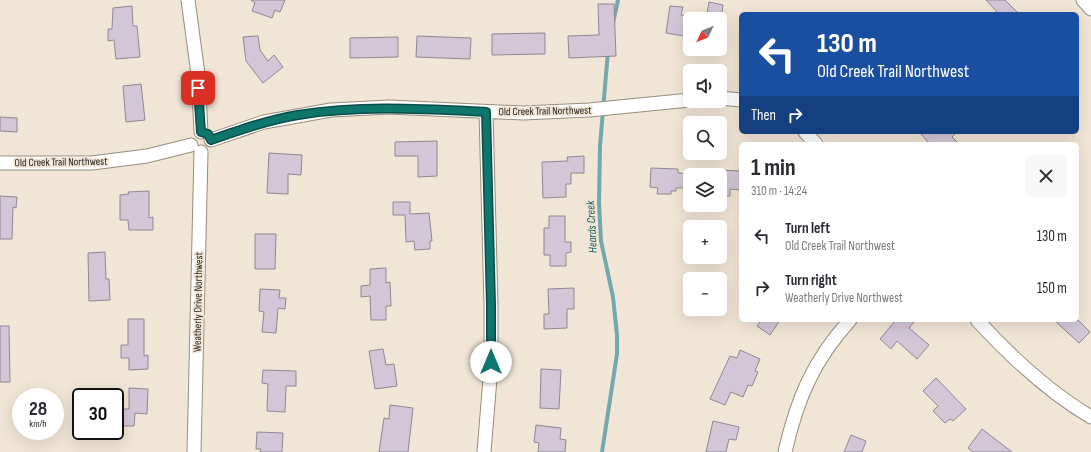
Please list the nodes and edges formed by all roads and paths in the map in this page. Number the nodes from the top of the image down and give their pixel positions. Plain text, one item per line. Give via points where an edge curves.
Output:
1 (188, 0) edge
2 (1083, 0) edge
3 (1091, 9) edge
4 (727, 99) edge
5 (739, 100) edge
6 (683, 101) edge
7 (486, 112) junction
8 (807, 134) edge
9 (206, 136) junction
10 (814, 142) edge
11 (196, 149) junction
12 (0, 163) edge
13 (848, 322) edge
14 (979, 322) edge
15 (1091, 417) edge
16 (194, 452) edge
17 (484, 452) edge
18 (784, 452) edge

1 - 9 street
2 - 3 street
4 - 5 street
6 - 7 street, Old Creek Trail Northwest via 589,110
7 - 9 street, Old Creek Trail Northwest via 389,107 331,110
7 - 17 street via 491,366
8 - 10 street
9 - 11 street via 210,146
11 - 12 street, Old Creek Trail Northwest via 92,163
11 - 16 street, Weatherly Drive Northwest
13 - 18 street via 816,365 800,397
14 - 15 street via 1034,376

